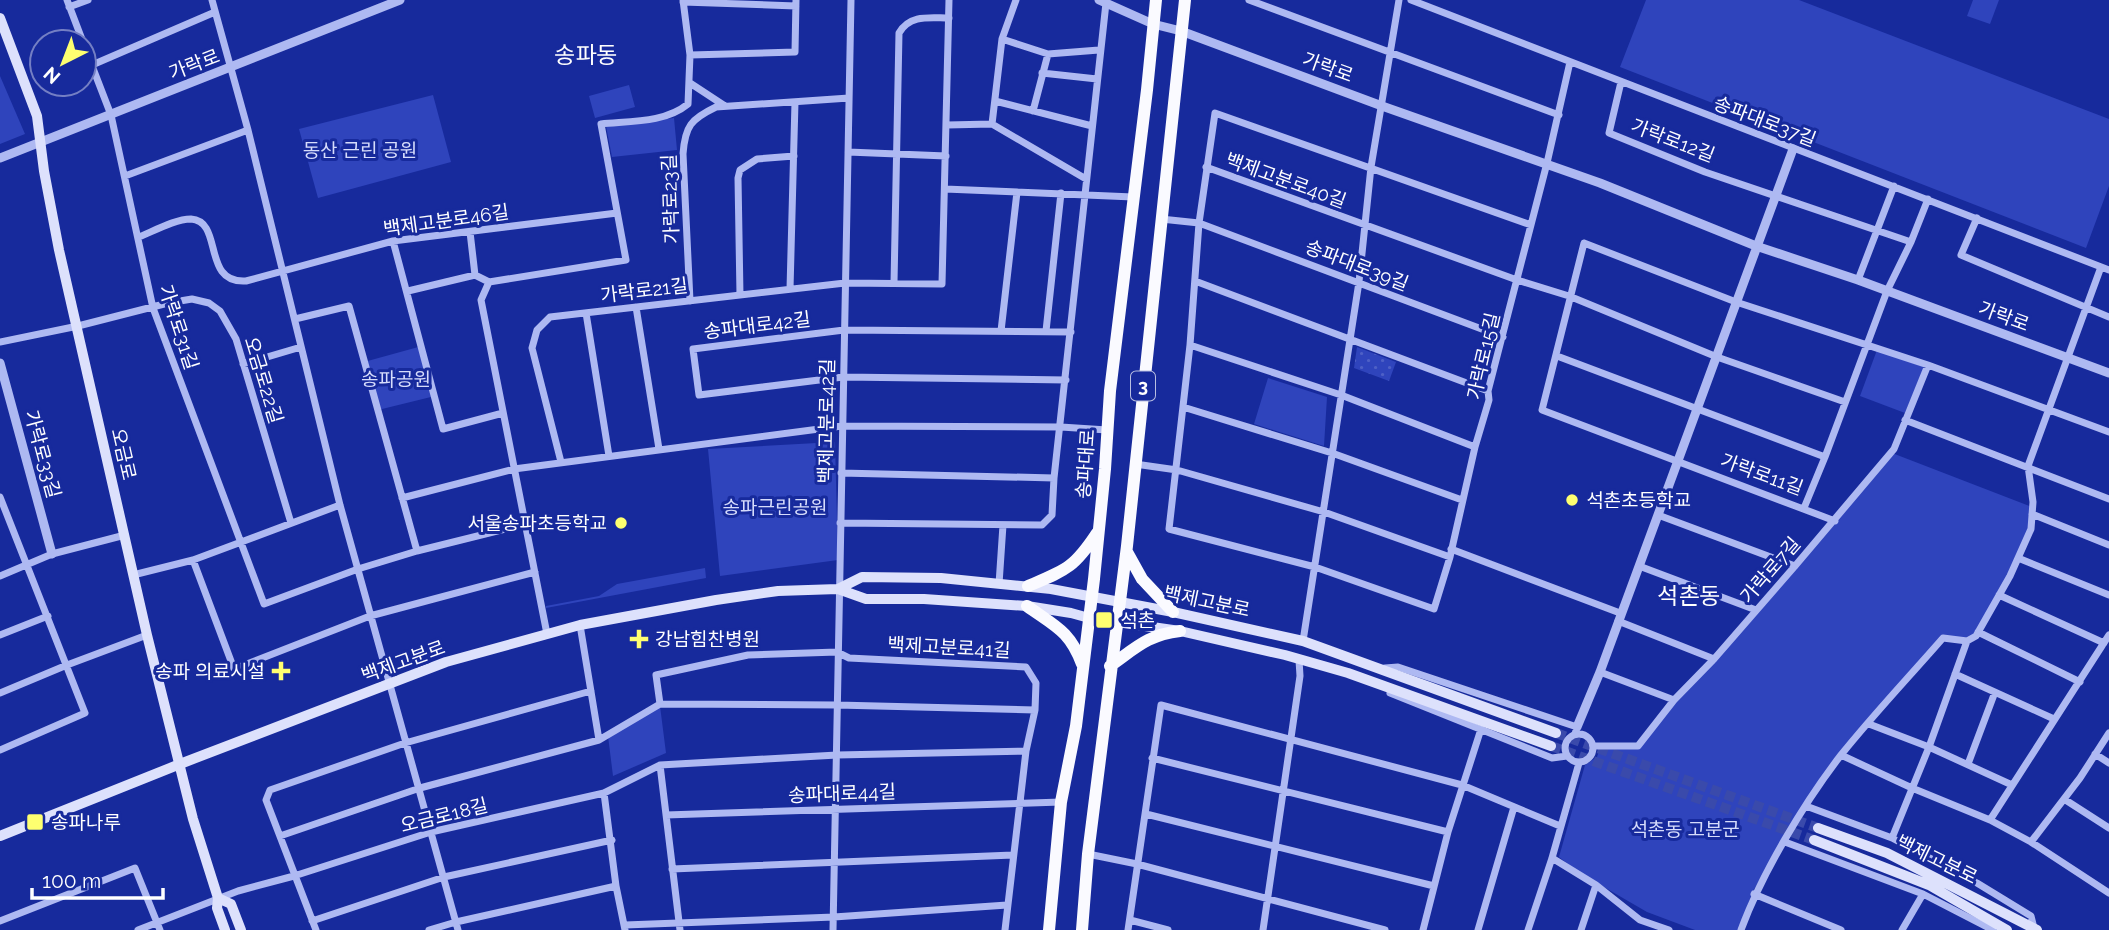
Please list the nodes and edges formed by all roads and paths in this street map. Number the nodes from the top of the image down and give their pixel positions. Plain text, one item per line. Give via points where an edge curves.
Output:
1 (88, 0) edge
2 (212, 0) edge
3 (400, 0) edge
4 (851, 0) edge
5 (949, 0) edge
6 (1016, 0) edge
7 (1156, 0) edge
8 (1185, 0) edge
9 (1250, 0) edge
10 (1399, 0) edge
11 (1411, 0) edge
12 (683, 1) edge
13 (1103, 2) edge
14 (796, 3) edge
15 (68, 4) edge
16 (215, 12) junction
17 (0, 18) edge
18 (949, 19) junction
19 (1153, 24) junction
20 (77, 28) edge
21 (1181, 31) junction
22 (1002, 39) junction
23 (1100, 50) junction
24 (1390, 52) junction
25 (1048, 54) junction
26 (690, 55) junction
27 (98, 62) edge
28 (1570, 62) junction
29 (232, 68) junction
30 (1042, 74) junction
31 (1097, 79) junction
32 (98, 81) edge
33 (1621, 82) junction
34 (690, 83) junction
35 (849, 99) junction
36 (995, 101) junction
37 (795, 102) junction
38 (1382, 106) junction
39 (726, 107) junction
40 (1032, 111) junction
41 (111, 115) junction
42 (1559, 115) junction
43 (992, 124) junction
44 (947, 125) junction
45 (1092, 126) junction
46 (248, 130) junction
47 (40, 143) junction
48 (1793, 149) junction
49 (848, 152) junction
50 (897, 154) junction
51 (794, 156) junction
52 (946, 156) junction
53 (0, 158) edge
54 (1547, 163) junction
55 (1206, 167) junction
56 (1371, 167) junction
57 (125, 176) junction
58 (1086, 179) junction
59 (1894, 186) junction
60 (945, 189) junction
61 (1017, 192) junction
62 (1061, 193) junction
63 (1086, 195) junction
64 (1775, 196) junction
65 (1133, 197) junction
66 (1927, 199) junction
67 (617, 213) junction
68 (1977, 218) junction
69 (1160, 219) junction
70 (1199, 223) junction
71 (1531, 225) junction
72 (1365, 226) junction
73 (1878, 229) junction
74 (470, 232) junction
75 (139, 236) junction
76 (393, 241) junction
77 (1911, 242) junction
78 (1756, 246) junction
79 (2105, 268) edge
80 (281, 272) junction
81 (475, 275) junction
82 (1517, 280) junction
83 (1858, 280) junction
84 (1195, 281) junction
85 (489, 282) junction
86 (1359, 282) junction
87 (845, 283) junction
88 (894, 283) junction
89 (790, 289) junction
90 (408, 290) junction
91 (1887, 291) junction
92 (740, 295) junction
93 (1569, 296) junction
94 (690, 301) junction
95 (1737, 302) junction
96 (636, 307) junction
97 (153, 308) junction
98 (2086, 308) junction
99 (586, 313) junction
100 (2109, 317) edge
101 (295, 319) junction
102 (78, 326) junction
103 (844, 330) junction
104 (1001, 331) junction
105 (1046, 331) junction
106 (1071, 332) junction
107 (1503, 337) junction
108 (1348, 338) junction
109 (0, 342) edge
110 (1190, 345) junction
111 (301, 347) junction
112 (1867, 347) junction
113 (1557, 356) junction
114 (1717, 357) junction
115 (2067, 358) junction
116 (0, 363) edge
117 (243, 364) junction
118 (1928, 365) junction
119 (2109, 373) edge
120 (843, 377) junction
121 (1066, 380) junction
122 (1488, 391) junction
123 (1341, 396) junction
124 (1845, 402) junction
125 (1183, 407) junction
126 (1698, 409) junction
127 (2048, 410) junction
128 (503, 413) junction
129 (1905, 420) junction
130 (842, 426) junction
131 (1061, 427) junction
132 (1107, 430) junction
133 (2109, 432) edge
134 (1475, 447) junction
135 (659, 449) junction
136 (1332, 453) junction
137 (609, 456) junction
138 (1825, 457) junction
139 (561, 461) junction
140 (1676, 461) junction
141 (1135, 464) junction
142 (2028, 466) junction
143 (514, 469) junction
144 (1177, 470) junction
145 (841, 473) junction
146 (1054, 478) junction
147 (0, 497) edge
148 (402, 498) junction
149 (2109, 499) edge
150 (1462, 500) junction
151 (340, 505) junction
152 (1804, 508) junction
153 (1324, 512) junction
154 (2032, 514) junction
155 (3, 515) edge
156 (1658, 515) junction
157 (1835, 521) junction
158 (291, 523) junction
159 (840, 523) junction
160 (526, 524) junction
161 (1003, 525) junction
162 (1099, 530) junction
163 (125, 535) junction
164 (239, 542) junction
165 (2109, 545) edge
166 (417, 551) junction
167 (1126, 551) junction
168 (1451, 553) junction
169 (52, 554) junction
170 (2018, 558) junction
171 (193, 560) junction
172 (27, 565) junction
173 (1639, 566) junction
174 (1795, 566) junction
175 (1315, 567) junction
176 (358, 569) junction
177 (535, 572) junction
178 (134, 575) junction
179 (0, 576) edge
180 (999, 584) junction
181 (1028, 586) junction
182 (838, 589) junction
183 (1999, 596) junction
184 (2109, 596) edge
185 (1091, 597) junction
186 (1119, 601) junction
187 (1027, 606) junction
188 (1756, 610) junction
189 (1173, 612) junction
190 (48, 616) junction
191 (370, 616) junction
192 (1619, 617) junction
193 (1089, 618) junction
194 (1116, 621) junction
195 (580, 625) junction
196 (1180, 631) junction
197 (1978, 632) junction
198 (547, 634) junction
199 (0, 635) edge
200 (147, 635) junction
201 (2109, 635) edge
202 (1303, 641) junction
203 (1967, 641) junction
204 (2104, 643) junction
205 (837, 652) junction
206 (1714, 659) junction
207 (1299, 660) junction
208 (67, 664) junction
209 (1110, 666) junction
210 (1083, 667) junction
211 (1380, 668) junction
212 (1600, 672) junction
213 (1955, 674) junction
214 (2080, 682) junction
215 (1376, 683) junction
216 (388, 685) junction
217 (591, 691) junction
218 (0, 692) edge
219 (1995, 692) junction
220 (1674, 700) junction
221 (660, 704) junction
222 (836, 705) junction
223 (1035, 710) junction
224 (2054, 719) junction
225 (1869, 724) junction
226 (1481, 729) junction
227 (1576, 731) junction
228 (1556, 733) tunnel mouth
229 (2109, 733) edge
230 (1291, 738) junction
231 (599, 740) junction
232 (405, 743) junction
233 (1551, 746) tunnel mouth
234 (1593, 746) junction
235 (1930, 747) junction
236 (0, 750) edge
237 (1026, 751) junction
238 (2095, 754) junction
239 (837, 755) junction
240 (1841, 755) junction
241 (1567, 756) junction
242 (1152, 758) junction
243 (1579, 763) junction
244 (2109, 763) edge
245 (180, 764) junction
246 (1968, 764) junction
247 (660, 765) junction
248 (1462, 785) junction
249 (2012, 785) junction
250 (420, 788) junction
251 (1912, 788) junction
252 (1283, 790) junction
253 (604, 793) junction
254 (2064, 799) junction
255 (1020, 802) junction
256 (1061, 802) junction
257 (1806, 806) junction
258 (1514, 807) junction
259 (835, 809) junction
260 (1146, 814) junction
261 (666, 815) junction
262 (1990, 820) junction
263 (1560, 827) junction
264 (1818, 828) tunnel mouth
265 (2109, 828) edge
266 (431, 832) junction
267 (1448, 832) junction
268 (0, 836) edge
269 (280, 836) junction
270 (1892, 838) junction
271 (612, 840) junction
272 (1814, 840) tunnel mouth
273 (1785, 842) junction
274 (2031, 842) junction
275 (1275, 845) junction
276 (1088, 854) junction
277 (1013, 855) junction
278 (1552, 858) junction
279 (835, 863) junction
280 (1137, 864) junction
281 (672, 869) junction
282 (293, 876) junction
283 (444, 877) junction
284 (616, 886) junction
285 (1434, 886) junction
286 (1597, 886) junction
287 (2109, 893) edge
288 (1754, 894) junction
289 (1923, 894) junction
290 (218, 898) junction
291 (1266, 900) junction
292 (1007, 905) junction
293 (834, 916) junction
294 (1130, 920) junction
295 (1640, 920) junction
296 (0, 921) edge
297 (312, 921) junction
298 (158, 926) edge
299 (457, 926) edge
300 (679, 926) edge
301 (625, 928) edge
302 (1842, 929) edge
303 (1904, 929) edge
304 (2036, 929) edge
305 (138, 930) edge
306 (225, 930) edge
307 (241, 930) edge
308 (316, 930) edge
309 (429, 930) edge
310 (832, 930) edge
311 (1005, 930) edge
312 (1049, 930) edge
313 (1082, 930) edge
314 (1128, 930) edge
315 (1168, 930) edge
316 (1263, 930) edge
317 (1385, 930) edge
318 (1423, 930) edge
319 (1478, 930) edge
320 (1528, 930) edge
321 (1581, 930) edge
322 (1636, 930) edge
323 (1669, 930) edge
324 (1741, 930) edge
325 (1993, 930) edge
326 (2007, 930) edge

1 - 15 street
2 - 16 street
3 - 29 street, 가락로
4 - 35 street, 백제고분로42길
5 - 18 street, 가락로21길
6 - 22 street
7 - 19 main road, 송파대로 / 3
8 - 21 main road, 3
9 - 24 street
10 - 24 street, 백제고분로40길
11 - 28 street, 송파대로37길
12 - 14 street
12 - 26 street
13 - 19 street, 가락로
13 - 23 street
14 - 26 street via 795,52
15 - 20 street, 가락로31길
16 - 27 street
16 - 29 street
17 - 47 main road, 오금로 via 37,116
18 - 44 street, 가락로21길
18 - 50 street via 917,18 904,24 899,33
19 - 21 street, 가락로
19 - 65 main road, 송파대로 / 3
21 - 38 street, 가락로
21 - 69 main road, 3
22 - 25 street
22 - 36 street
23 - 25 street
23 - 31 street
24 - 38 street, 백제고분로40길
24 - 42 street
25 - 30 street
26 - 34 street
28 - 33 street, 송파대로37길
28 - 42 street
29 - 41 street, 가락로
29 - 46 street
30 - 31 street
30 - 40 street
31 - 45 street
32 - 41 street, 가락로31길
33 - 48 street, 송파대로37길
33 - 64 street, 가락로12길 via 1609,134
34 - 39 street
34 - 67 street via 688,104 677,113 601,124
35 - 37 street, 가락로23길
35 - 49 street, 백제고분로42길
36 - 40 street
36 - 43 street
37 - 39 street, 가락로23길
37 - 51 street
38 - 54 street, 가락로
38 - 56 street, 백제고분로40길
39 - 94 street, 가락로23길 via 698,116 684,139
40 - 45 street
41 - 47 street, 가락로
41 - 57 street, 가락로31길
42 - 54 street
43 - 44 street
43 - 58 street
44 - 52 street, 가락로21길
45 - 58 street
46 - 57 street
46 - 80 street
47 - 53 street, 가락로
47 - 102 main road, 오금로
48 - 59 street, 송파대로37길
48 - 64 street
49 - 50 street
49 - 87 street, 백제고분로42길
50 - 52 street
50 - 88 street
51 - 89 street
51 - 92 street via 757,159 740,170
52 - 60 street, 가락로21길
54 - 71 street, 가락로15길
54 - 78 street, 가락로
55 - 56 street, 백제고분로40길 via 1215,113
55 - 70 street
55 - 72 street, 백제고분로40길
56 - 71 street, 백제고분로40길
56 - 72 street, 백제고분로40길
57 - 75 street, 가락로31길
58 - 63 street
59 - 66 street, 송파대로37길
59 - 73 street
60 - 61 street
60 - 88 street, 가락로21길 via 942,284
61 - 62 street
61 - 104 street
62 - 63 street
62 - 105 street
63 - 65 street
63 - 106 street
64 - 73 street, 가락로12길
64 - 78 street
65 - 132 main road, 송파대로 / 3
66 - 68 street, 송파대로37길
66 - 77 street
67 - 74 street, 백제고분로46길
67 - 85 street via 626,261
68 - 79 street, 송파대로37길
68 - 98 street via 1961,256
69 - 70 street, 송파대로39길
69 - 141 main road, 3
70 - 84 street
70 - 86 street, 송파대로39길
71 - 82 street, 가락로15길
72 - 82 street, 백제고분로40길
72 - 86 street, 백제고분로40길
73 - 77 street, 가락로12길
73 - 83 street
74 - 76 street, 백제고분로46길
74 - 81 street
75 - 80 street, 백제고분로46길 via 191,219 205,228 228,279 246,281
75 - 97 street, 가락로31길
76 - 80 street, 백제고분로46길
76 - 90 street
77 - 91 street
78 - 83 street, 가락로
78 - 95 street
79 - 98 street
80 - 101 street
81 - 85 street
81 - 90 street
82 - 93 street, 백제고분로40길
82 - 107 street, 가락로15길
83 - 91 street, 가락로
84 - 108 street
84 - 110 street
85 - 128 street via 481,300
86 - 107 street, 송파대로39길
86 - 108 street, 백제고분로40길
87 - 88 street, 가락로21길
87 - 89 street, 가락로21길
87 - 103 street, 백제고분로42길
89 - 92 street, 가락로21길
90 - 128 street via 443,429
91 - 112 street
91 - 115 street, 가락로
92 - 94 street, 가락로21길
93 - 95 street via 1584,243
93 - 113 street
93 - 114 street
94 - 96 street, 가락로21길
95 - 112 street
95 - 114 street
96 - 99 street, 가락로21길
96 - 135 street
97 - 102 street, 오금로22길
97 - 117 street, 오금로22길 via 192,299 209,303 229,325
97 - 164 street, 가락로31길
98 - 100 street
98 - 115 street
99 - 137 street
99 - 139 street, 가락로21길 via 550,317 537,330 533,348
101 - 111 street
101 - 148 street via 349,306
102 - 109 street, 오금로22길
102 - 163 main road, 오금로
103 - 104 street, 송파대로42길
103 - 120 street, 백제고분로42길
103 - 120 street, 송파대로42길 via 693,349 699,395
104 - 105 street, 송파대로42길
105 - 106 street, 송파대로42길
106 - 121 street
107 - 122 street, 가락로15길
108 - 122 street
108 - 123 street, 백제고분로40길
110 - 123 street
110 - 125 street
111 - 117 street
111 - 151 street
112 - 118 street
112 - 124 street
113 - 126 street, 가락로11길
113 - 140 street, 가락로11길 via 1542,410
114 - 124 street
114 - 126 street
115 - 119 street, 가락로
115 - 127 street
116 - 169 street, 가락로33길
117 - 158 street, 오금로22길
118 - 127 street
118 - 129 street, 가락로7길
120 - 121 street, 송파대로42길
120 - 130 street, 백제고분로42길
121 - 131 street
122 - 134 street, 가락로15길
123 - 134 street
123 - 136 street, 백제고분로40길
124 - 138 street
125 - 136 street
125 - 144 street
126 - 138 street, 가락로11길
126 - 140 street
127 - 133 street
127 - 142 street
128 - 143 street
129 - 142 street
129 - 157 street, 가락로7길 via 1894,449
130 - 131 street
130 - 135 street
130 - 145 street, 백제고분로42길
131 - 132 street
131 - 146 street
132 - 162 main road, 송파대로 / 3
134 - 150 street, 가락로15길
135 - 137 street
136 - 150 street
136 - 153 street, 백제고분로40길
137 - 139 street
138 - 152 street
139 - 143 street
140 - 152 street, 가락로11길
140 - 156 street
141 - 144 street
141 - 167 main road, 3
142 - 149 street
142 - 154 street
143 - 148 street
143 - 160 street
144 - 153 street
144 - 175 street via 1169,529
145 - 146 street
145 - 159 street, 백제고분로42길
146 - 161 street via 1052,515 1042,526
147 - 155 street
148 - 166 street
150 - 168 street, 가락로15길
151 - 158 street
151 - 176 street
152 - 157 street, 가락로11길
153 - 168 street
153 - 175 street, 백제고분로40길
154 - 165 street
154 - 170 street via 2031,529
155 - 172 street
156 - 173 street
156 - 174 street
157 - 174 street, 가락로7길
158 - 164 street
159 - 161 street
159 - 182 street, 백제고분로42길
160 - 166 street
160 - 177 street
161 - 180 street
162 - 181 main road via 1070,566
162 - 185 main road, 송파대로 / 3
163 - 169 street
163 - 178 main road, 오금로
164 - 171 street
164 - 176 street via 264,604
166 - 176 street
167 - 186 main road, 3
167 - 189 main road via 1142,579
168 - 175 street via 1434,609
168 - 192 street
169 - 172 street
170 - 183 street
170 - 184 street
171 - 178 street
171 - 191 street via 234,669
172 - 179 street
172 - 190 street
173 - 188 street
173 - 192 street
174 - 188 street, 가락로7길
175 - 202 street, 백제고분로40길
176 - 191 street
177 - 191 street
177 - 198 street
178 - 200 main road, 오금로
180 - 181 main road, 백제고분로
180 - 182 main road, 백제고분로 via 874,576
181 - 185 main road, 백제고분로
182 - 187 main road, 백제고분로 via 866,599
182 - 195 main road, 백제고분로 via 765,593
182 - 205 street
183 - 197 street
183 - 204 street
185 - 186 main road, 백제고분로
185 - 193 main road, 송파대로 / 3
186 - 189 main road, 백제고분로
186 - 194 main road, 3
187 - 193 main road, 백제고분로
187 - 210 main road via 1067,634
188 - 206 street, 가락로7길
189 - 202 main road, 백제고분로
190 - 199 street
190 - 208 street
191 - 216 street
192 - 206 street
192 - 212 street
193 - 194 main road, 백제고분로
193 - 210 main road, 송파대로 / 3
194 - 196 main road, 백제고분로
194 - 209 main road, 3
195 - 198 main road, 백제고분로
195 - 217 street
196 - 207 main road, 백제고분로
196 - 209 main road via 1137,645
197 - 203 street
197 - 214 street
198 - 216 main road, 백제고분로 via 446,662
200 - 208 street
200 - 245 main road, 오금로
201 - 204 street
202 - 211 main road, 백제고분로
203 - 213 street
203 - 225 street via 1943,638
204 - 214 street
205 - 221 street, 백제고분로41길 via 748,655 656,675
205 - 222 street
205 - 223 street, 백제고분로41길 via 849,658 1026,667 1036,683
206 - 220 street, 가락로7길
207 - 215 main road, 백제고분로
207 - 230 street
208 - 218 street
208 - 236 street via 85,713
209 - 276 main road, 3
210 - 256 main road, 송파대로 / 3
211 - 227 street via 1398,667
211 - 228 main road, 백제고분로
212 - 220 street
212 - 227 street
213 - 219 street
213 - 235 street
214 - 224 street
215 - 226 street via 1389,693
215 - 233 main road, 백제고분로
216 - 232 street
216 - 245 main road, 백제고분로
217 - 231 street
217 - 232 street
219 - 224 street
219 - 246 street
220 - 234 street, 가락로7길 via 1638,746
221 - 222 street
221 - 231 street
222 - 223 street
222 - 239 street
223 - 237 street
224 - 249 street
225 - 235 street
225 - 240 street
226 - 241 street via 1552,758
226 - 248 street
227 - 234 street
227 - 241 street via 1565,743
229 - 238 street
230 - 242 street via 1161,705
230 - 248 street
230 - 252 street
231 - 250 street
232 - 250 street
232 - 269 street via 270,790 266,800
234 - 243 street via 1588,760
235 - 246 street
235 - 251 street
237 - 239 street
237 - 255 street
238 - 244 street
238 - 254 street
239 - 247 street
239 - 259 street
240 - 251 street
240 - 257 street
241 - 243 street
242 - 252 street
242 - 260 street
243 - 263 street
245 - 268 main road, 백제고분로
245 - 290 main road, 오금로
246 - 249 street
247 - 253 street, 오금로18길
247 - 261 street
248 - 258 street
248 - 267 street
249 - 262 street
250 - 266 street
250 - 269 street
251 - 262 street
251 - 270 street
252 - 267 street
252 - 275 street
253 - 266 street, 오금로18길
253 - 271 street
254 - 265 street
254 - 274 street
255 - 256 street, 송파대로44길
255 - 259 street, 송파대로44길
255 - 277 street
256 - 312 main road, 송파대로 / 3
257 - 270 street
257 - 273 street
258 - 263 street
258 - 319 street
259 - 261 street, 송파대로44길
259 - 279 street
260 - 275 street
260 - 280 street
261 - 281 street
262 - 274 street
263 - 278 street
264 - 304 main road, 백제고분로 via 1887,853
266 - 282 street, 오금로18길
266 - 283 street
267 - 285 street
269 - 282 street
270 - 304 street via 2031,916
271 - 283 street
271 - 284 street
272 - 326 main road, 백제고분로 via 1929,885
273 - 288 street
273 - 289 street
274 - 287 street
275 - 285 street
275 - 291 street
276 - 280 street
276 - 313 main road, 3
277 - 279 street
277 - 292 street
278 - 286 street
278 - 320 street
279 - 281 street
279 - 293 street
280 - 291 street
280 - 294 street
281 - 300 street
282 - 290 street, 오금로18길
282 - 297 street
283 - 297 street
283 - 299 street
284 - 299 street
284 - 301 street
285 - 318 street
286 - 295 street
286 - 321 street
288 - 302 street
288 - 324 street
289 - 303 street
289 - 325 street
290 - 298 street, 오금로18길
290 - 306 main road, 오금로
290 - 307 main road, 오금로 via 230,904
291 - 316 street
291 - 317 street
292 - 293 street
292 - 311 street
293 - 300 street
293 - 310 street
294 - 314 street
294 - 315 street
295 - 322 street
295 - 323 street
296 - 298 street via 135,868
297 - 308 street
298 - 305 street, 오금로18길
299 - 309 street
300 - 301 street

